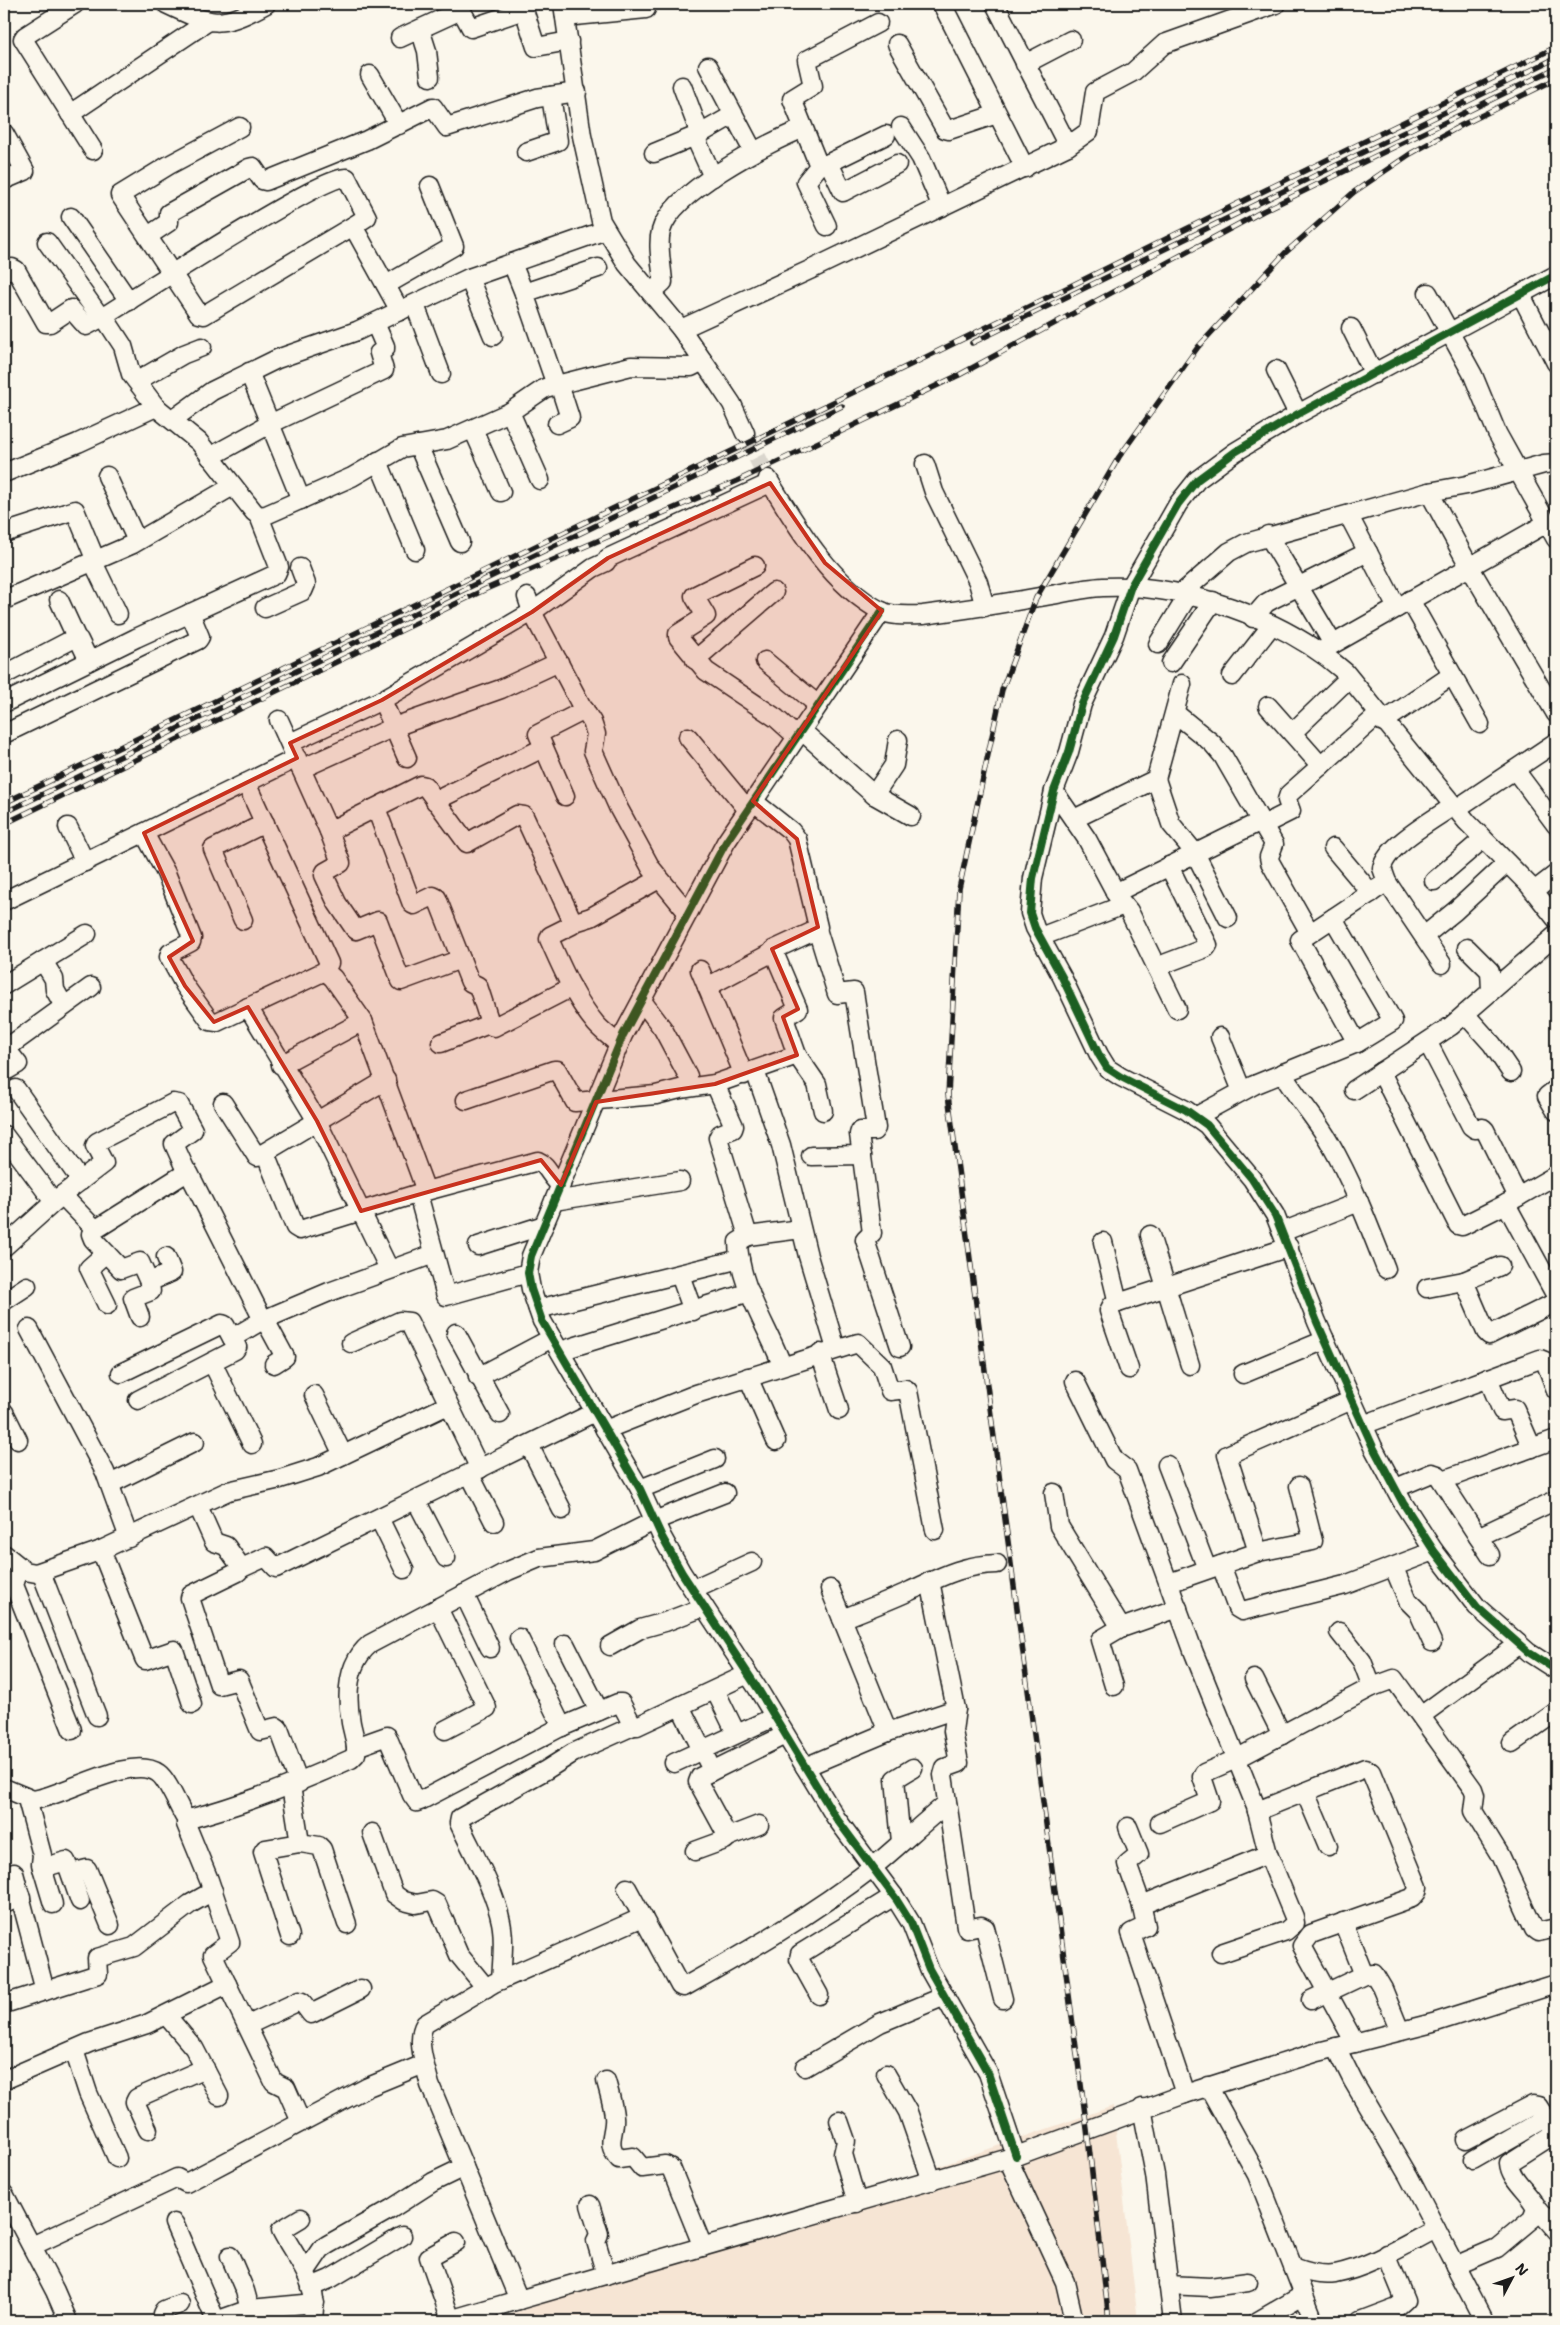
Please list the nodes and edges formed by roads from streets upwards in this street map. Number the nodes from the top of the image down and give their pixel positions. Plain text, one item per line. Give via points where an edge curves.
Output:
1 (75, 4) edge
2 (166, 4) edge
3 (266, 4) edge
4 (942, 4) edge
5 (995, 4) edge
6 (1276, 4) edge
7 (459, 7) edge
8 (646, 9) dead end
9 (564, 10) edge
10 (207, 22) junction
11 (878, 23) dead end
12 (420, 30) junction
13 (400, 38) dead end
14 (1071, 40) dead end
15 (569, 41) junction
16 (896, 44) dead end
17 (1025, 64) junction
18 (708, 66) dead end
19 (370, 75) dead end
20 (430, 77) dead end
21 (682, 86) dead end
22 (577, 92) junction
23 (551, 96) junction
24 (70, 114) junction
25 (997, 114) junction
26 (734, 115) junction
27 (399, 125) junction
28 (240, 128) dead end
29 (802, 130) junction
30 (4, 133) edge
31 (698, 135) junction
32 (1068, 146) junction
33 (92, 150) dead end
34 (753, 151) junction
35 (526, 152) dead end
36 (654, 153) dead end
37 (897, 164) dead end
38 (824, 165) junction
39 (1024, 168) junction
40 (713, 177) junction
41 (4, 180) edge
42 (430, 186) dead end
43 (942, 207) junction
44 (71, 217) dead end
45 (353, 226) junction
46 (827, 226) dead end
47 (606, 230) junction
48 (148, 236) junction
49 (47, 242) dead end
50 (512, 263) junction
51 (598, 268) dead end
52 (4, 272) edge
53 (173, 274) junction
54 (1556, 275) edge
55 (469, 278) junction
56 (386, 285) junction
57 (524, 293) junction
58 (651, 293) junction
59 (1428, 293) dead end
60 (1521, 295) junction
61 (129, 301) junction
62 (408, 308) junction
63 (103, 318) junction
64 (375, 323) junction
65 (1350, 328) dead end
66 (681, 329) junction
67 (1450, 332) junction
68 (493, 336) dead end
69 (202, 347) dead end
70 (703, 361) junction
71 (1556, 363) edge
72 (1276, 370) dead end
73 (250, 372) junction
74 (441, 374) dead end
75 (1374, 374) junction
76 (137, 381) junction
77 (558, 385) junction
78 (156, 407) junction
79 (510, 412) junction
80 (1298, 414) junction
81 (172, 420) junction
82 (270, 424) junction
83 (557, 424) dead end
84 (473, 429) junction
85 (745, 433) tunnel mouth
86 (418, 445) junction
87 (210, 456) junction
88 (378, 461) junction
89 (1556, 463) edge
90 (925, 464) dead end
91 (1517, 471) junction
92 (4, 473) edge
93 (106, 476) dead end
94 (540, 480) dead end
95 (233, 486) junction
96 (501, 492) dead end
97 (1429, 492) junction
98 (301, 500) junction
99 (259, 516) junction
100 (1349, 516) junction
101 (1547, 523) junction
102 (4, 532) edge
103 (1268, 535) junction
104 (1556, 539) edge
105 (137, 542) junction
106 (460, 542) dead end
107 (415, 550) dead end
108 (1368, 552) junction
109 (94, 561) junction
110 (755, 566) dead end
111 (1469, 566) junction
112 (300, 568) dead end
113 (255, 584) junction
114 (1131, 586) junction
115 (1298, 587) junction
116 (774, 592) dead end
117 (1186, 593) junction
118 (4, 600) edge
119 (60, 600) dead end
120 (1213, 601) junction
121 (530, 604) junction
122 (1404, 604) junction
123 (985, 607) junction
124 (882, 611) junction
125 (190, 613) junction
126 (118, 614) dead end
127 (1252, 618) junction
128 (1271, 626) junction
129 (78, 639) junction
130 (1158, 644) dead end
131 (1327, 648) junction
132 (695, 660) junction
133 (90, 661) junction
134 (766, 661) dead end
135 (559, 662) junction
136 (1171, 663) dead end
137 (4, 675) edge
138 (1452, 675) junction
139 (1232, 676) dead end
140 (1349, 678) junction
141 (1182, 684) dead end
142 (382, 700) junction
143 (4, 703) edge
144 (818, 706) junction
145 (1268, 706) dead end
146 (584, 710) junction
147 (1175, 713) junction
148 (1556, 714) edge
149 (1380, 718) junction
150 (279, 720) dead end
151 (1480, 724) dead end
152 (394, 727) junction
153 (1292, 733) junction
154 (4, 734) edge
155 (799, 734) junction
156 (688, 737) dead end
157 (898, 740) dead end
158 (1556, 742) edge
159 (544, 748) junction
160 (296, 757) junction
161 (407, 758) dead end
162 (1321, 766) junction
163 (1515, 770) junction
164 (1156, 779) junction
165 (246, 783) junction
166 (1054, 791) junction
167 (874, 795) junction
168 (565, 796) dead end
169 (435, 801) junction
170 (751, 806) junction
171 (1455, 807) junction
172 (376, 808) junction
173 (911, 816) dead end
174 (1074, 819) junction
175 (265, 823) junction
176 (1262, 823) junction
177 (1556, 825) edge
178 (68, 827) dead end
179 (329, 831) junction
180 (144, 833) junction
181 (1483, 839) junction
182 (1333, 848) dead end
183 (1195, 853) junction
184 (85, 862) junction
185 (1507, 863) junction
186 (1169, 866) junction
187 (1556, 874) edge
188 (659, 879) junction
189 (1434, 881) dead end
190 (1387, 882) junction
191 (1534, 891) junction
192 (1371, 893) junction
193 (1120, 899) junction
194 (4, 901) edge
195 (688, 913) junction
196 (1228, 918) dead end
197 (1333, 918) junction
198 (1556, 919) edge
199 (243, 920) dead end
200 (572, 923) junction
201 (817, 929) junction
202 (1310, 933) junction
203 (87, 934) dead end
204 (1556, 935) edge
205 (1424, 936) junction
206 (1040, 937) junction
207 (1467, 948) dead end
208 (773, 952) junction
209 (461, 959) junction
210 (43, 961) junction
211 (1442, 964) dead end
212 (1156, 966) junction
213 (700, 970) dead end
214 (325, 971) junction
215 (4, 985) edge
216 (91, 987) dead end
217 (572, 987) junction
218 (707, 987) junction
219 (1491, 990) junction
220 (642, 1001) junction
221 (64, 1006) junction
222 (248, 1006) junction
223 (1177, 1009) dead end
224 (1466, 1014) junction
225 (363, 1021) junction
226 (489, 1024) junction
227 (1220, 1037) dead end
228 (441, 1042) dead end
229 (1357, 1043) junction
230 (1428, 1043) junction
231 (619, 1045) junction
232 (797, 1055) junction
233 (281, 1064) junction
234 (4, 1072) edge
235 (1381, 1072) junction
236 (1512, 1072) dead end
237 (750, 1073) junction
238 (1282, 1073) junction
239 (688, 1076) dead end
240 (386, 1080) junction
241 (716, 1084) junction
242 (16, 1089) dead end
243 (1556, 1089) edge
244 (1354, 1090) dead end
245 (1242, 1091) junction
246 (466, 1100) dead end
247 (596, 1102) junction
248 (223, 1103) dead end
249 (824, 1111) dead end
250 (1556, 1111) edge
251 (1196, 1116) junction
252 (317, 1122) junction
253 (4, 1135) edge
254 (265, 1153) junction
255 (862, 1155) junction
256 (810, 1156) dead end
257 (187, 1173) junction
258 (1556, 1175) edge
259 (82, 1181) junction
260 (680, 1181) dead end
261 (422, 1193) junction
262 (557, 1193) junction
263 (58, 1198) junction
264 (1512, 1201) junction
265 (1359, 1202) junction
266 (361, 1212) junction
267 (544, 1225) junction
268 (95, 1228) junction
269 (801, 1229) junction
270 (1150, 1235) dead end
271 (748, 1236) junction
272 (1285, 1240) junction
273 (1103, 1242) dead end
274 (478, 1246) dead end
275 (4, 1247) edge
276 (106, 1253) junction
277 (434, 1254) junction
278 (166, 1257) dead end
279 (740, 1259) junction
280 (1500, 1266) dead end
281 (389, 1269) junction
282 (1386, 1269) dead end
283 (528, 1273) junction
284 (680, 1275) junction
285 (1464, 1280) junction
286 (149, 1282) junction
287 (27, 1286) dead end
288 (1165, 1288) junction
289 (1427, 1288) dead end
290 (750, 1292) junction
291 (1556, 1296) edge
292 (4, 1300) edge
293 (1556, 1302) edge
294 (1118, 1303) junction
295 (107, 1305) dead end
296 (538, 1308) junction
297 (692, 1311) junction
298 (140, 1317) dead end
299 (264, 1320) junction
300 (29, 1329) dead end
301 (456, 1333) dead end
302 (232, 1338) junction
303 (1325, 1340) junction
304 (351, 1343) dead end
305 (556, 1345) junction
306 (900, 1347) dead end
307 (828, 1351) junction
308 (212, 1362) junction
309 (274, 1364) dead end
310 (782, 1365) junction
311 (1190, 1365) dead end
312 (1129, 1369) dead end
313 (121, 1373) dead end
314 (1243, 1374) dead end
315 (478, 1377) junction
316 (748, 1377) junction
317 (1488, 1378) junction
318 (1554, 1379) edge
319 (1075, 1381) dead end
320 (314, 1395) dead end
321 (138, 1400) dead end
322 (1352, 1400) junction
323 (448, 1405) junction
324 (839, 1410) dead end
325 (4, 1412) edge
326 (595, 1412) junction
327 (500, 1414) dead end
328 (1363, 1425) junction
329 (605, 1430) junction
330 (1556, 1439) edge
331 (18, 1440) dead end
332 (776, 1441) dead end
333 (195, 1442) dead end
334 (252, 1444) dead end
335 (529, 1445) junction
336 (1532, 1448) junction
337 (343, 1454) junction
338 (715, 1459) dead end
339 (1167, 1465) dead end
340 (475, 1472) junction
341 (1443, 1480) junction
342 (110, 1484) junction
343 (1299, 1486) dead end
344 (1396, 1488) junction
345 (640, 1489) junction
346 (725, 1493) dead end
347 (1054, 1493) dead end
348 (416, 1500) junction
349 (1556, 1500) edge
350 (198, 1506) junction
351 (562, 1510) dead end
352 (379, 1518) junction
353 (654, 1521) junction
354 (494, 1522) dead end
355 (935, 1530) dead end
356 (1478, 1537) junction
357 (130, 1538) junction
358 (101, 1550) junction
359 (1434, 1551) junction
360 (1258, 1552) junction
361 (4, 1554) edge
362 (1490, 1555) dead end
363 (446, 1558) dead end
364 (752, 1562) dead end
365 (998, 1564) dead end
366 (243, 1566) junction
367 (20, 1567) junction
368 (1214, 1567) junction
369 (1394, 1568) junction
370 (404, 1569) dead end
371 (41, 1572) junction
372 (930, 1581) junction
373 (1169, 1583) junction
374 (693, 1589) junction
375 (830, 1589) dead end
376 (464, 1594) junction
377 (704, 1606) junction
378 (438, 1608) junction
379 (1178, 1608) junction
380 (842, 1619) junction
381 (1122, 1627) junction
382 (1339, 1632) dead end
383 (519, 1638) dead end
384 (1432, 1642) dead end
385 (565, 1644) dead end
386 (1519, 1644) junction
387 (610, 1646) dead end
388 (490, 1648) dead end
389 (1556, 1670) edge
390 (748, 1674) junction
391 (1254, 1678) dead end
392 (1114, 1686) dead end
393 (1372, 1687) junction
394 (715, 1690) junction
395 (192, 1704) dead end
396 (680, 1706) junction
397 (956, 1710) junction
398 (599, 1711) junction
399 (1556, 1712) edge
400 (1422, 1714) junction
401 (97, 1716) dead end
402 (774, 1717) junction
403 (633, 1726) junction
404 (562, 1727) junction
405 (72, 1730) dead end
406 (445, 1730) dead end
407 (888, 1732) junction
408 (736, 1734) junction
409 (785, 1735) junction
410 (1282, 1735) junction
411 (1512, 1743) dead end
412 (356, 1747) junction
413 (702, 1749) junction
414 (1236, 1759) junction
415 (674, 1763) dead end
416 (805, 1767) junction
417 (913, 1768) dead end
418 (710, 1772) junction
419 (295, 1784) junction
420 (4, 1788) edge
421 (1305, 1792) junction
422 (27, 1799) junction
423 (947, 1803) junction
424 (1257, 1811) junction
425 (187, 1818) junction
426 (1160, 1823) dead end
427 (758, 1825) dead end
428 (1128, 1827) dead end
429 (372, 1832) dead end
430 (728, 1837) junction
431 (901, 1842) junction
432 (300, 1843) junction
433 (1328, 1846) dead end
434 (695, 1852) dead end
435 (1268, 1854) junction
436 (41, 1866) junction
437 (871, 1868) junction
438 (70, 1873) junction
439 (9, 1875) edge
440 (627, 1888) dead end
441 (213, 1891) junction
442 (894, 1896) junction
443 (20, 1897) junction
444 (80, 1901) dead end
445 (4, 1904) edge
446 (53, 1904) dead end
447 (1142, 1906) junction
448 (643, 1917) junction
449 (1343, 1922) junction
450 (347, 1924) dead end
451 (110, 1925) dead end
452 (1556, 1928) edge
453 (290, 1936) dead end
454 (1221, 1953) dead end
455 (1364, 1975) junction
456 (227, 1984) junction
457 (494, 1984) junction
458 (1556, 1984) edge
459 (360, 1989) dead end
460 (45, 1991) junction
461 (818, 1995) dead end
462 (945, 1996) junction
463 (1319, 1996) junction
464 (1003, 1999) dead end
465 (4, 2004) edge
466 (166, 2015) junction
467 (248, 2025) junction
468 (1400, 2031) junction
469 (1355, 2043) junction
470 (1336, 2048) junction
471 (74, 2050) junction
472 (424, 2064) junction
473 (806, 2067) dead end
474 (205, 2068) junction
475 (886, 2074) dead end
476 (4, 2080) edge
477 (606, 2080) dead end
478 (1208, 2086) junction
479 (1185, 2094) junction
480 (219, 2096) dead end
481 (1142, 2108) junction
482 (839, 2121) dead end
483 (302, 2122) junction
484 (1553, 2129) edge
485 (148, 2130) dead end
486 (1466, 2140) dead end
487 (1012, 2157) junction
488 (117, 2158) dead end
489 (1473, 2160) dead end
490 (464, 2167) junction
491 (932, 2181) junction
492 (4, 2194) edge
493 (857, 2203) junction
494 (590, 2205) dead end
495 (1537, 2208) junction
496 (301, 2218) dead end
497 (174, 2223) dead end
498 (1436, 2229) junction
499 (1556, 2230) edge
500 (402, 2236) dead end
501 (456, 2242) dead end
502 (32, 2246) junction
503 (704, 2247) junction
504 (1386, 2254) junction
505 (230, 2256) dead end
506 (1455, 2266) junction
507 (1293, 2268) junction
508 (606, 2275) junction
509 (1248, 2282) dead end
510 (1168, 2285) junction
511 (311, 2287) junction
512 (1303, 2296) junction
513 (519, 2300) junction
514 (180, 2304) dead end
515 (250, 2309) junction
516 (68, 2321) edge
517 (165, 2321) edge
518 (216, 2321) edge
519 (312, 2321) edge
520 (449, 2321) edge
521 (1074, 2321) edge
522 (1173, 2321) edge
523 (1258, 2321) edge
524 (1314, 2321) edge
525 (1360, 2321) edge
526 (1484, 2321) edge

1 - 24 street via 24,38
2 - 10 street
3 - 10 street via 241,18
4 - 25 street
5 - 17 street
6 - 32 street via 1164,44 1133,72 1094,92 1089,131
7 - 12 street
7 - 15 street via 469,27 521,11 525,13 536,47
8 - 9 street
9 - 15 street
10 - 24 street
11 - 29 street via 807,60 814,86 792,99
12 - 13 street
12 - 20 street
14 - 17 street
15 - 22 street
16 - 25 street via 945,129
17 - 32 street
18 - 26 street
19 - 27 street
21 - 31 street
22 - 23 street
22 - 47 street via 595,201
23 - 27 street via 447,126 433,106
23 - 35 street via 558,141
24 - 33 street
25 - 39 street
26 - 31 street
26 - 34 street
27 - 48 street via 266,181 253,167 249,168 169,213 169,222
28 - 48 street via 121,193
29 - 34 street
29 - 38 street
30 - 41 street via 25,170
31 - 36 street
31 - 40 street
32 - 39 street
34 - 40 street
37 - 38 street via 843,192
38 - 43 street via 894,131 921,158
38 - 46 street via 806,182
39 - 43 street
40 - 58 street via 666,220 660,236 663,282
42 - 56 street via 454,246
43 - 66 street
44 - 61 street
45 - 53 street via 204,315 199,314
45 - 53 street via 366,216 347,178 342,177 264,217
45 - 56 street
47 - 50 street
47 - 58 street via 627,264
48 - 53 street
49 - 63 street
50 - 55 street
50 - 57 street
51 - 57 street
52 - 63 street via 12,268 16,270 46,323 71,309 87,326
53 - 61 street
54 - 60 street
55 - 62 street
55 - 68 street
56 - 62 street
57 - 77 street
58 - 66 street
59 - 67 street
60 - 67 street
60 - 71 street
61 - 63 street
62 - 64 street
62 - 74 street
63 - 76 street via 123,346 131,374
64 - 73 street
64 - 82 street via 385,348 379,353 384,370
65 - 75 street
66 - 70 street
67 - 75 street
67 - 91 street via 1474,375 1493,425
69 - 76 street
70 - 77 street via 692,367 631,366
70 - 85 street via 732,404
72 - 80 street
73 - 81 street via 212,391
73 - 82 street
75 - 80 street
76 - 78 street
77 - 79 street via 545,388
77 - 83 street via 570,418
78 - 81 street
78 - 92 street
79 - 84 street
79 - 94 street
80 - 114 street via 1235,452 1197,480 1178,504
81 - 87 street via 199,442
82 - 87 street
82 - 98 street
84 - 86 street via 447,440
84 - 96 street
86 - 88 street via 402,448
86 - 106 street
87 - 95 street
88 - 98 street via 352,477
88 - 107 street
89 - 91 street
90 - 123 street via 934,492 978,582
91 - 97 street
91 - 101 street
93 - 105 street
95 - 99 street
95 - 105 street
97 - 100 street
97 - 111 street
98 - 99 street
99 - 113 street via 279,567 276,574
100 - 103 street
100 - 108 street
101 - 104 street
101 - 111 street
102 - 109 street via 76,510
103 - 115 street
103 - 117 street via 1229,552
105 - 109 street
108 - 115 street
108 - 122 street
109 - 118 street
109 - 126 street
110 - 132 street via 694,596 706,616 678,636
111 - 122 street
111 - 148 street
112 - 113 street via 306,584 303,591 267,615
113 - 125 street
114 - 117 street
114 - 123 street via 1101,587
114 - 166 street via 1114,636 1082,704
115 - 127 street via 1266,604
115 - 131 street
116 - 132 street
117 - 120 street
117 - 130 street
119 - 129 street
120 - 127 street
120 - 136 street
121 - 124 street via 608,558 769,481 825,563 844,583
121 - 135 street
121 - 142 street
122 - 131 street
122 - 138 street
123 - 124 street via 922,615
124 - 144 street
125 - 133 street
125 - 154 street via 200,637 198,640
127 - 128 street
128 - 131 street
128 - 139 street
129 - 133 street
129 - 137 street
131 - 140 street
132 - 155 street via 706,671
133 - 143 street
134 - 144 street
135 - 146 street
135 - 152 street via 501,689
138 - 149 street
138 - 151 street
140 - 149 street
140 - 153 street
141 - 147 street
142 - 152 street
142 - 160 street
144 - 155 street
145 - 153 street
146 - 159 street via 538,732
146 - 188 street via 595,730 593,752 619,809
147 - 164 street
147 - 176 street via 1223,756
149 - 162 street
149 - 171 street
150 - 160 street
152 - 160 street
152 - 161 street
153 - 162 street
155 - 167 street
155 - 170 street
156 - 170 street
157 - 167 street via 894,765
158 - 163 street
159 - 168 street
159 - 169 street
160 - 165 street
160 - 179 street
162 - 176 street via 1289,794 1291,811
163 - 171 street
163 - 177 street
164 - 174 street
164 - 183 street via 1171,824
165 - 175 street
165 - 180 street
166 - 174 street
166 - 206 street via 1033,878 1030,913
167 - 173 street
169 - 172 street via 421,785
169 - 200 street via 467,843 517,815 524,816
170 - 195 street via 726,842
170 - 201 street via 791,831 797,839
171 - 181 street
171 - 190 street via 1408,838 1389,855 1382,868
172 - 179 street
172 - 209 street via 412,904 433,896 437,898
174 - 193 street
175 - 199 street via 213,849
175 - 214 street via 329,963
176 - 183 street
176 - 202 street via 1274,844 1270,862
178 - 184 street
179 - 209 street via 340,864 324,875 337,903 355,929 379,921 401,981
180 - 184 street
180 - 222 street via 169,880 192,938 191,942 169,955 185,986 206,1017 214,1022
181 - 185 street
181 - 189 street
182 - 192 street
183 - 186 street
183 - 196 street
184 - 194 street
185 - 191 street
185 - 205 street
186 - 193 street
186 - 212 street via 1208,945
187 - 191 street
188 - 195 street
188 - 200 street
190 - 192 street
190 - 205 street
191 - 198 street
192 - 197 street
193 - 206 street
193 - 212 street
195 - 220 street
197 - 202 street
197 - 229 street via 1392,1018 1391,1023
200 - 217 street via 549,938
201 - 208 street via 774,948
201 - 255 street via 837,994 854,992 876,1128 859,1132
202 - 229 street via 1300,942
203 - 210 street
204 - 219 street
205 - 211 street
206 - 251 street via 1107,1068
207 - 219 street via 1490,971
208 - 218 street
208 - 232 street via 798,1009 784,1018
209 - 226 street via 470,982 478,986
210 - 215 street
210 - 221 street
212 - 223 street
213 - 218 street
214 - 222 street
214 - 225 street
216 - 221 street
217 - 226 street via 494,1027
217 - 231 street via 596,1024
218 - 237 street
219 - 224 street
220 - 231 street
220 - 239 street via 663,1029
221 - 234 street via 8,1047 18,1064
222 - 233 street
224 - 230 street
224 - 236 street
225 - 233 street
225 - 240 street
226 - 228 street
227 - 245 street
229 - 238 street
230 - 235 street
230 - 264 street via 1470,1126 1475,1130 1485,1130
231 - 247 street
232 - 237 street
232 - 249 street via 816,1081
233 - 252 street
235 - 244 street
235 - 264 street via 1458,1225 1462,1226
237 - 241 street
237 - 269 street via 782,1145
238 - 245 street
238 - 265 street via 1315,1117
240 - 252 street
240 - 261 street
241 - 247 street
241 - 271 street via 734,1126 718,1138
242 - 259 street
243 - 250 street via 1547,1096
245 - 251 street
246 - 247 street via 557,1070 574,1101
247 - 262 street
248 - 254 street via 254,1156
251 - 272 street via 1252,1179 1275,1215
252 - 254 street
252 - 266 street
253 - 263 street
254 - 266 street via 298,1230
255 - 256 street
255 - 306 street via 872,1233 865,1240
257 - 259 street via 174,1144 193,1130 176,1102 97,1142 95,1146 104,1163
257 - 268 street
257 - 299 street via 192,1175
258 - 264 street
259 - 263 street
260 - 262 street
261 - 262 street via 538,1161
261 - 266 street
261 - 277 street
262 - 267 street
263 - 268 street
263 - 275 street
264 - 291 street
265 - 272 street
265 - 282 street
266 - 281 street
267 - 274 street
267 - 283 street via 531,1256
268 - 276 street via 91,1236
269 - 271 street
269 - 307 street
270 - 288 street
271 - 279 street via 738,1242
272 - 288 street
272 - 303 street
273 - 294 street
276 - 286 street via 122,1269 140,1262
276 - 295 street via 89,1268
277 - 281 street
277 - 283 street via 448,1297
278 - 286 street via 172,1272
279 - 284 street
279 - 290 street
280 - 285 street
281 - 299 street
283 - 296 street
284 - 296 street
284 - 297 street
285 - 289 street
285 - 293 street via 1489,1335
286 - 298 street via 151,1291 133,1298
287 - 292 street
288 - 294 street
288 - 311 street
290 - 297 street
290 - 310 street
294 - 312 street via 1109,1311
296 - 305 street
297 - 305 street
299 - 302 street
299 - 309 street via 285,1357
300 - 342 street
301 - 315 street
302 - 308 street via 237,1347 235,1350
302 - 313 street via 222,1324
303 - 314 street
303 - 322 street
304 - 323 street via 400,1320 409,1322
305 - 315 street
305 - 326 street
307 - 310 street
307 - 324 street
307 - 355 street via 859,1344 882,1366 890,1390 908,1391
308 - 321 street
308 - 334 street
310 - 316 street
315 - 327 street
316 - 329 street
316 - 332 street
317 - 318 street via 1540,1359 1545,1361
317 - 328 street
317 - 336 street via 1502,1410 1515,1408
319 - 373 street via 1114,1460 1127,1470
320 - 337 street
322 - 328 street
322 - 360 street via 1227,1455
323 - 337 street
323 - 340 street
325 - 331 street
326 - 329 street
326 - 335 street
328 - 344 street
329 - 345 street
330 - 336 street
333 - 342 street
335 - 340 street
335 - 351 street
336 - 341 street
337 - 350 street via 301,1473 228,1491
338 - 345 street
339 - 368 street
340 - 348 street
340 - 354 street
341 - 344 street via 1432,1473
341 - 356 street
342 - 357 street
343 - 360 street via 1313,1541
344 - 359 street
345 - 353 street
346 - 353 street
347 - 381 street via 1059,1526
348 - 352 street
348 - 363 street
349 - 356 street
350 - 357 street
350 - 366 street via 214,1542 228,1547
352 - 366 street via 276,1568 266,1556
352 - 370 street
353 - 374 street
353 - 376 street via 594,1551 539,1558
356 - 362 street
357 - 358 street
358 - 371 street
358 - 395 street via 145,1660 174,1650
359 - 369 street
359 - 386 street via 1477,1607
360 - 368 street
361 - 367 street
364 - 374 street
365 - 372 street via 965,1567
366 - 419 street via 238,1572 190,1598 219,1685 240,1680 260,1731 279,1729
367 - 371 street via 31,1574
367 - 405 street via 14,1585
368 - 369 street via 1237,1608 1242,1611 1314,1594
368 - 373 street
369 - 384 street via 1408,1601 1418,1611
371 - 401 street
372 - 380 street
372 - 397 street
373 - 379 street
374 - 377 street
375 - 380 street
376 - 378 street
376 - 388 street
377 - 387 street via 640,1629
377 - 390 street
378 - 406 street via 487,1705 486,1709
378 - 412 street via 370,1644 360,1654 350,1677 348,1694
379 - 381 street
379 - 414 street
380 - 407 street
381 - 392 street via 1100,1640
382 - 393 street via 1362,1661
383 - 404 street
385 - 398 street
386 - 389 street
386 - 400 street
390 - 394 street
390 - 402 street
391 - 410 street
393 - 400 street via 1394,1679
393 - 410 street
394 - 396 street
394 - 408 street
396 - 403 street
396 - 413 street
397 - 407 street
397 - 423 street via 953,1731 959,1762 943,1770
398 - 403 street via 620,1702
398 - 404 street
399 - 411 street
400 - 452 street via 1473,1789 1473,1811 1510,1875 1534,1929 1538,1932
402 - 408 street
402 - 409 street
403 - 457 street via 572,1753 460,1818 459,1824 501,1921 503,1936
404 - 412 street via 420,1802 412,1795 386,1736
407 - 416 street
408 - 413 street
409 - 416 street
409 - 418 street
410 - 414 street
412 - 419 street via 356,1754 351,1758
413 - 415 street
413 - 418 street
414 - 424 street
414 - 426 street via 1202,1774 1210,1801
416 - 437 street
417 - 431 street via 895,1779
418 - 430 street via 700,1777 698,1782
419 - 425 street via 239,1805
419 - 432 street
420 - 422 street
421 - 424 street
421 - 433 street
421 - 449 street via 1365,1768 1370,1769 1418,1887 1412,1898
422 - 425 street via 41,1799 117,1771 149,1770 162,1776
422 - 436 street via 42,1855
423 - 431 street
423 - 464 street via 966,1927 985,1928
424 - 435 street
425 - 441 street via 186,1824
427 - 430 street
428 - 447 street via 1140,1854 1127,1864
429 - 457 street via 394,1894 416,1904 432,1901 437,1904 459,1955
430 - 434 street
431 - 437 street
432 - 450 street via 322,1849
432 - 453 street via 263,1852
435 - 447 street
435 - 454 street via 1295,1923 1286,1931
436 - 438 street via 66,1861
436 - 439 street
436 - 446 street
437 - 442 street
437 - 448 street via 788,1926 684,1987 680,1986
438 - 444 street
438 - 451 street via 87,1870
439 - 443 street
440 - 448 street
441 - 456 street via 230,1942 213,1955
441 - 460 street via 190,1904 134,1947 97,1958 98,1974
442 - 461 street via 800,1954 799,1959
442 - 462 street via 911,1923 929,1969
443 - 445 street
443 - 460 street
447 - 479 street via 1146,1926 1133,1931 1131,1936
448 - 457 street
449 - 455 street
449 - 463 street via 1311,1934 1302,1946
455 - 463 street
455 - 468 street via 1374,1974 1378,1979
456 - 466 street
456 - 467 street
457 - 472 street via 424,2026
458 - 468 street
459 - 467 street via 311,2014 299,2001
460 - 465 street
462 - 473 street via 880,2024
462 - 487 street via 988,2073
463 - 469 street via 1343,2017
466 - 471 street
466 - 474 street via 194,2048
467 - 483 street via 274,2082 286,2088
468 - 469 street
469 - 470 street
470 - 478 street
470 - 498 street
471 - 476 street
471 - 488 street via 88,2093
472 - 483 street via 368,2087
472 - 490 street
474 - 480 street
474 - 485 street via 137,2098 135,2102
475 - 491 street via 908,2112
477 - 503 street via 615,2118 610,2137 615,2154 619,2159 633,2157 642,2168 671,2168
478 - 479 street
478 - 507 street via 1256,2175
479 - 481 street
481 - 487 street
481 - 510 street via 1155,2175
482 - 493 street via 846,2141 843,2154
483 - 502 street via 186,2183 177,2178
484 - 486 street via 1538,2106 1533,2105
484 - 489 street
484 - 495 street via 1509,2163
487 - 491 street
487 - 521 street via 1065,2282
490 - 511 street via 427,2185 327,2245 321,2250
490 - 513 street
491 - 493 street
492 - 502 street
493 - 503 street
494 - 508 street
495 - 499 street
495 - 506 street via 1533,2218 1497,2248
496 - 511 street via 281,2230
497 - 518 street
498 - 504 street
498 - 506 street
500 - 511 street
501 - 520 street via 429,2258
502 - 516 street
503 - 508 street
504 - 507 street via 1334,2274
504 - 525 street via 1405,2300 1396,2307
505 - 515 street
506 - 526 street
507 - 512 street
508 - 513 street
509 - 510 street via 1210,2288
510 - 522 street
511 - 515 street
511 - 519 street
512 - 523 street
512 - 524 street
513 - 520 street
514 - 517 street via 162,2312
515 - 518 street

